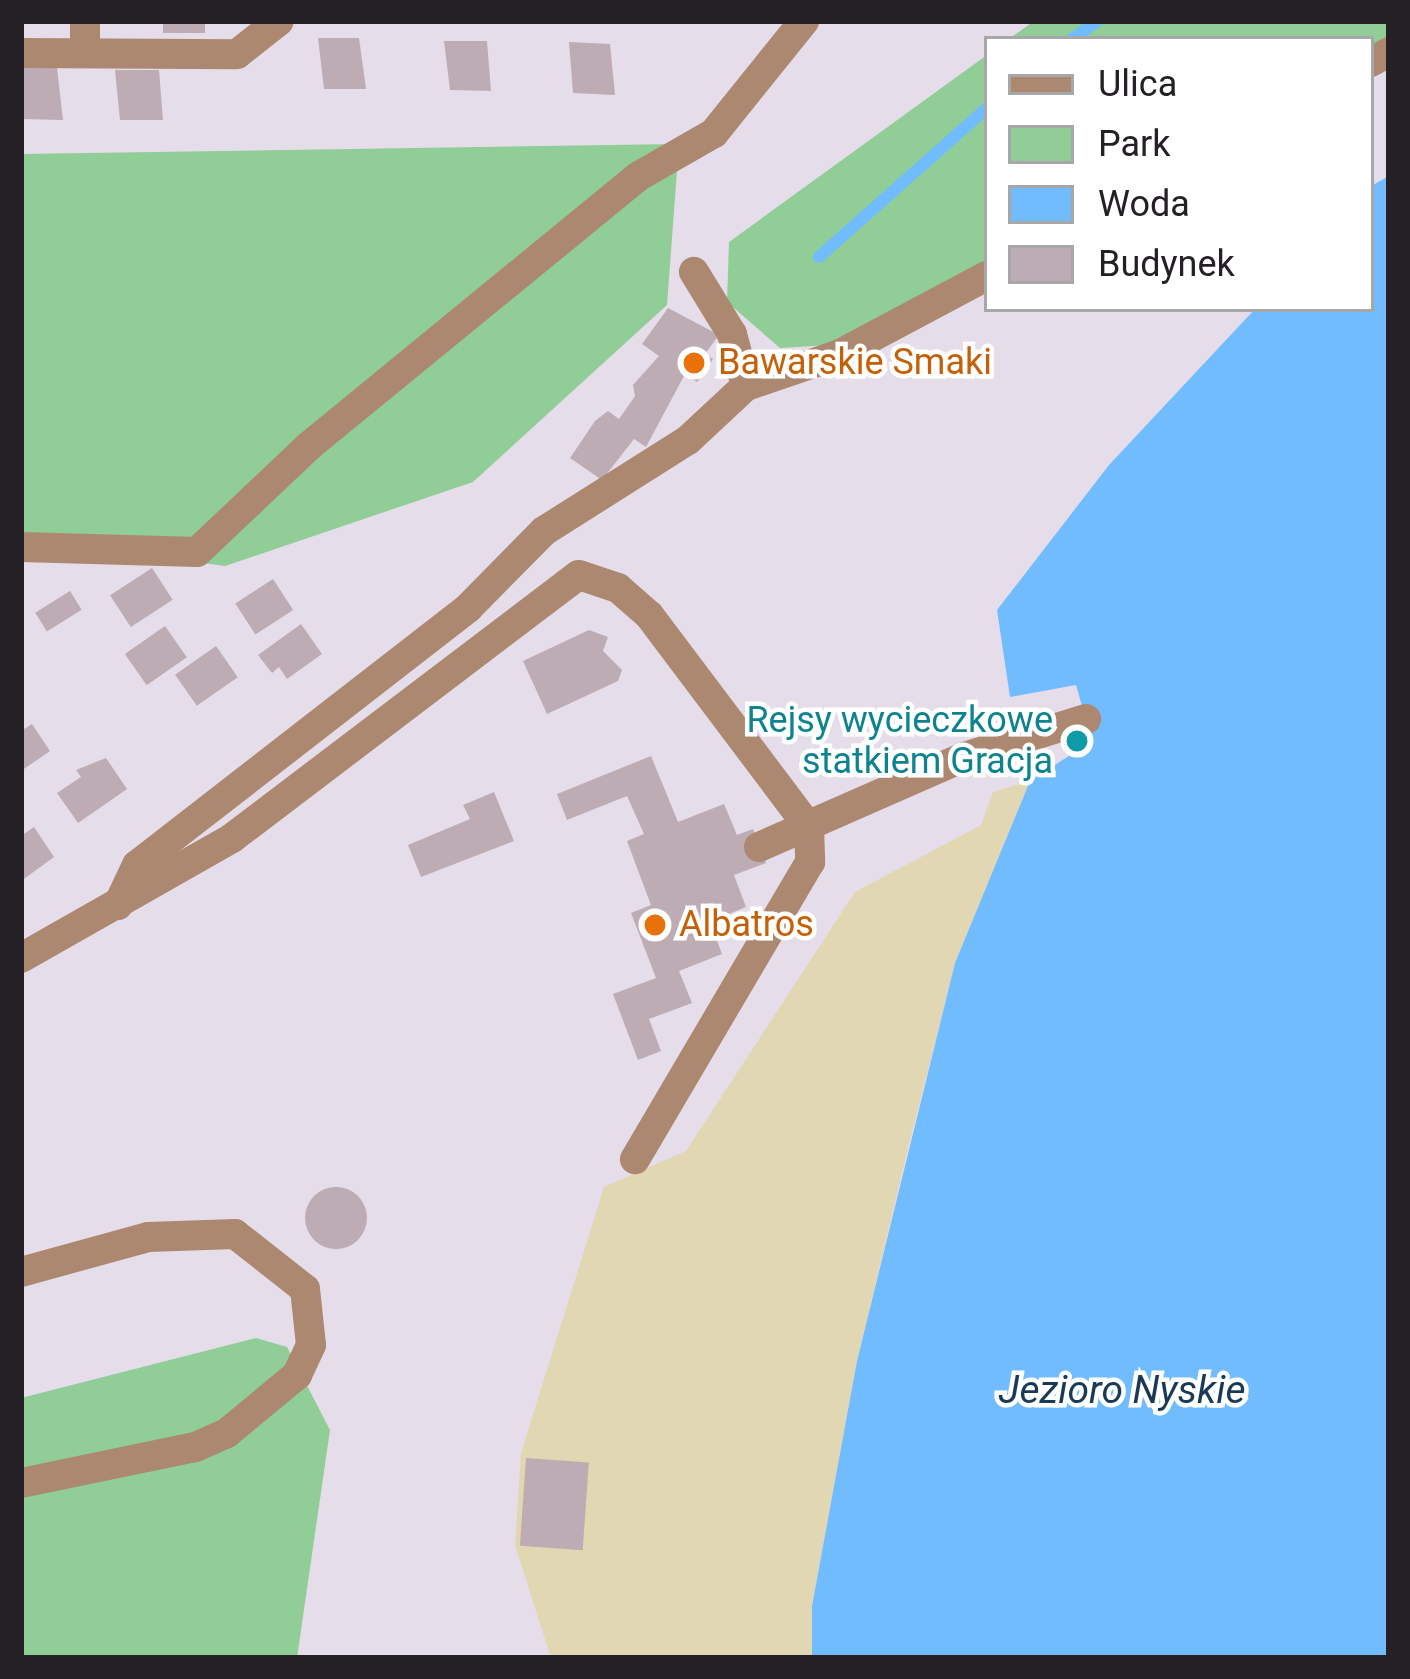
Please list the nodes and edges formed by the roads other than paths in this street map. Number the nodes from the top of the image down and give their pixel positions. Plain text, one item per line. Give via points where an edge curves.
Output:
1 (85, 21) edge
2 (279, 21) edge
3 (804, 21) edge
4 (21, 53) edge
5 (85, 53) junction
6 (694, 272) dead end
7 (984, 278) edge
8 (746, 386) junction
9 (21, 548) edge
10 (1086, 719) dead end
11 (808, 827) junction
12 (759, 847) dead end
13 (118, 905) junction
14 (21, 958) edge
15 (635, 1160) dead end
16 (21, 1273) edge
17 (21, 1483) edge

1 - 5 street
2 - 5 street via 237,54
3 - 9 street via 714,134 639,176 309,446 197,552
4 - 5 street
6 - 8 street via 732,334
7 - 8 street via 840,354
8 - 13 street via 688,440 544,532 452,621 137,865
10 - 11 street via 964,757
11 - 12 street
11 - 13 street via 649,615 618,588 579,575 232,838
11 - 15 street via 810,862
13 - 14 street
16 - 17 street via 148,1238 208,1229 236,1234 305,1289 311,1345 297,1375 227,1432 195,1447

